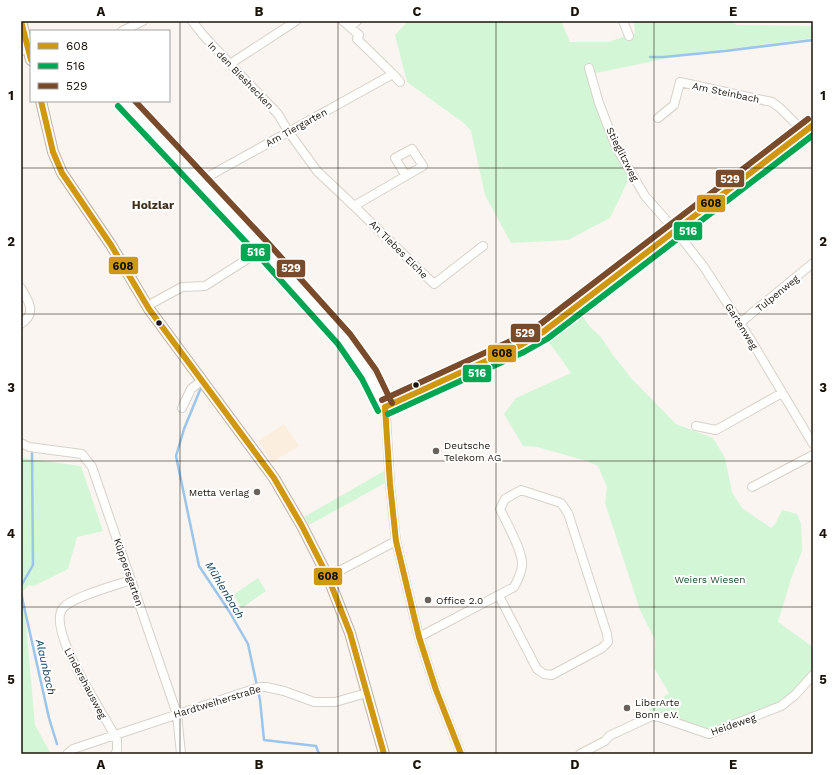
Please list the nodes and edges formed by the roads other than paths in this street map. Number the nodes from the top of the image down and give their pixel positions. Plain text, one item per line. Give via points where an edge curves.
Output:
1 (21, 21) edge
2 (143, 21) edge
3 (192, 21) edge
4 (296, 21) edge
5 (343, 21) edge
6 (357, 21) edge
7 (623, 21) edge
8 (350, 27) junction
9 (124, 30) edge
10 (629, 36) dead end
11 (27, 49) edge
12 (230, 64) junction
13 (589, 68) dead end
14 (391, 72) junction
15 (400, 82) dead end
16 (41, 102) edge
17 (125, 102) edge
18 (658, 118) dead end
19 (813, 125) edge
20 (288, 131) junction
21 (804, 132) junction
22 (406, 176) dead end
23 (200, 181) junction
24 (354, 206) junction
25 (675, 230) junction
26 (483, 246) dead end
27 (263, 249) junction
28 (813, 263) edge
29 (21, 288) edge
30 (147, 306) junction
31 (740, 323) junction
32 (21, 324) edge
33 (201, 381) junction
34 (782, 393) junction
35 (182, 408) dead end
36 (385, 408) junction
37 (813, 425) edge
38 (696, 426) dead end
39 (803, 426) junction
40 (21, 443) edge
41 (813, 444) edge
42 (813, 455) edge
43 (752, 487) dead end
44 (396, 541) junction
45 (328, 577) junction
46 (131, 580) junction
47 (499, 596) junction
48 (419, 636) junction
49 (813, 675) edge
50 (367, 693) junction
51 (178, 714) junction
52 (115, 735) junction
53 (67, 754) edge
54 (115, 754) edge
55 (181, 754) edge
56 (384, 754) edge
57 (461, 754) edge
58 (580, 754) edge

1 - 11 main road
2 - 9 street
3 - 12 street, In den Bieshecken
4 - 12 street
5 - 8 street
6 - 8 street
7 - 10 street
8 - 14 street via 359,35 357,39
12 - 20 street, In den Bieshecken via 278,114
13 - 25 street, Stieglitzweg via 616,147 644,196
14 - 15 street
14 - 20 street, Am Tiergarten
16 - 30 main road via 53,152 62,173 111,245
17 - 23 street
18 - 21 street, Am Steinbach via 674,105 680,82 772,102
19 - 21 street
20 - 23 street, Am Tiergarten
20 - 24 street, An Tiebes Eiche via 317,171
21 - 25 street
22 - 24 street
23 - 27 street
24 - 26 street, An Tiebes Eiche via 434,284
25 - 31 street, Gartenweg via 704,267
25 - 36 street via 543,332
27 - 30 street via 205,286 182,287
27 - 36 street via 352,349 369,375
28 - 31 street, Tulpenweg
29 - 32 street via 30,303 30,312
30 - 33 main road
31 - 34 street, Gartenweg
33 - 35 street via 191,389
33 - 45 main road via 274,478
34 - 38 street via 716,430
34 - 39 street, Gartenweg
36 - 44 street
37 - 39 street
39 - 41 street, Gartenweg
40 - 46 street, Küppersgarten via 29,447 82,454 87,460 96,476
42 - 43 street
44 - 45 street
44 - 48 street
45 - 50 main road via 350,633
46 - 51 street, Küppersgarten
46 - 52 street, Lindershausweg via 73,600 60,614 60,626 70,656
47 - 47 street via 538,669 544,674 552,675 602,648 608,642 568,513 561,503 522,490 505,499 500,509 522,556 522,565 514,587
47 - 48 street
48 - 57 street via 436,690
49 - 58 street, Heideweg via 796,695 781,706 708,734 652,716 609,736
50 - 51 street, Hardtweiherstraße via 335,702 314,702 284,691 266,687 253,688
50 - 56 main road
51 - 52 street, Hardtweiherstraße
51 - 55 street, Küppersgarten
52 - 53 street, Hardtweiherstraße via 73,749
52 - 54 street

